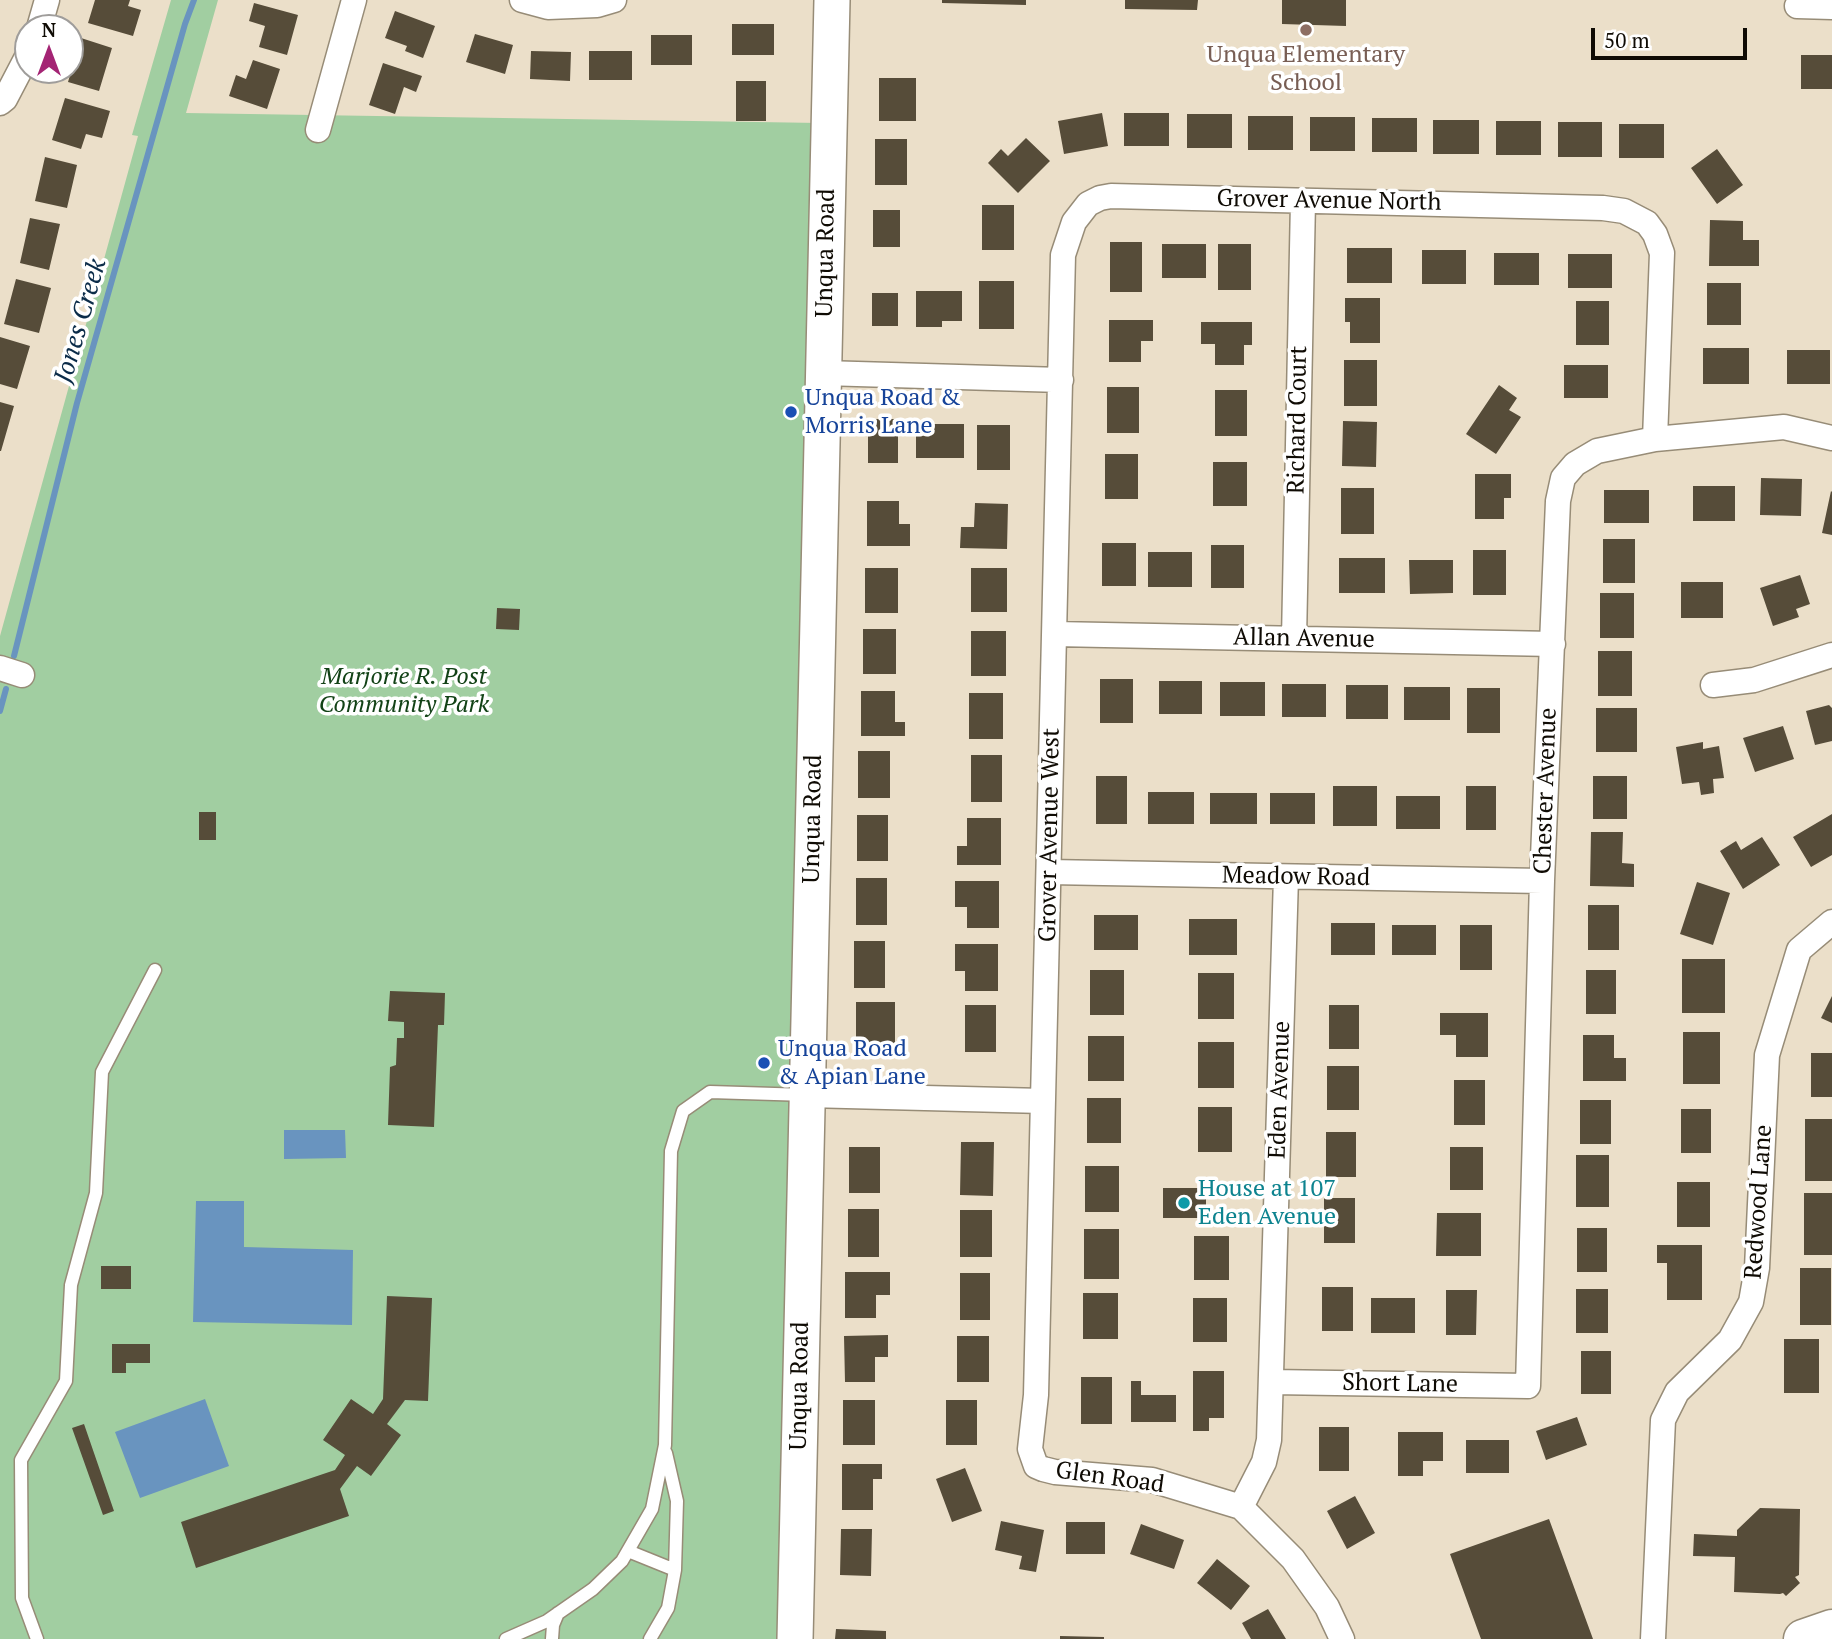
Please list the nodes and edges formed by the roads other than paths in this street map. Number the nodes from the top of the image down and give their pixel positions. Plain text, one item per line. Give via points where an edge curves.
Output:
1 (354, 0) edge
2 (522, 0) edge
3 (614, 0) edge
4 (832, 0) edge
5 (1797, 6) dead end
6 (1832, 7) edge
7 (14, 82) edge
8 (0, 103) edge
9 (318, 130) dead end
10 (1303, 201) junction
11 (1074, 222) joint
12 (823, 373) junction
13 (1060, 380) junction
14 (1832, 438) edge
15 (1655, 439) junction
16 (1055, 634) junction
17 (1294, 639) junction
18 (1553, 645) junction
19 (1832, 655) edge
20 (1713, 685) dead end
21 (1049, 872) junction
22 (1286, 877) junction
23 (1542, 881) junction
24 (1832, 922) edge
25 (155, 970) dead end
26 (807, 1095) junction
27 (1043, 1101) junction
28 (1272, 1382) junction
29 (1528, 1386) joint
30 (665, 1446) junction
31 (1030, 1449) joint
32 (1241, 1507) junction
33 (628, 1551) junction
34 (675, 1570) junction
35 (558, 1613) junction
36 (1832, 1629) edge
37 (37, 1639) edge
38 (506, 1639) edge
39 (552, 1639) edge
40 (650, 1639) edge
41 (795, 1639) edge
42 (1342, 1639) edge
43 (1653, 1639) edge
44 (1803, 1639) edge

1 - 9 street
2 - 3 street via 548,7
4 - 12 street, Unqua Road
5 - 6 street
7 - 8 street
10 - 11 street, Grover Avenue North via 1111,196 1088,205
10 - 15 street, Grover Avenue North via 1595,208 1624,211 1647,223 1662,253
10 - 17 street, Richard Court
11 - 13 street, Grover Avenue West via 1063,255
12 - 13 street
12 - 26 street, Unqua Road
13 - 16 street, Grover Avenue West
14 - 15 street, Chester Avenue via 1784,427
15 - 18 street, Chester Avenue via 1597,451 1575,464 1563,478 1558,501
16 - 17 street, Allan Avenue
16 - 21 street, Grover Avenue West
17 - 18 street, Allan Avenue
18 - 23 street, Chester Avenue
19 - 20 street via 1754,680
21 - 22 street, Meadow Road
21 - 27 street, Grover Avenue West
22 - 23 street, Meadow Road
22 - 28 street, Eden Avenue
23 - 29 street, Chester Avenue
24 - 43 street, Redwood Lane via 1799,950 1767,1055 1757,1268 1751,1302 1730,1340 1677,1392 1662,1420
25 - 37 lane via 102,1072 96,1193 71,1285 66,1381 21,1460 22,1598
26 - 27 street
26 - 30 lane via 710,1092 683,1111 671,1151
26 - 41 street, Unqua Road
27 - 31 street, Grover Avenue West via 1036,1395
28 - 29 street, Short Lane
28 - 32 street, Eden Avenue via 1264,1462
30 - 33 lane via 652,1509
30 - 34 lane via 677,1501
31 - 32 street, Glen Road via 1036,1466 1043,1469 1152,1480
32 - 42 street, Glen Road via 1293,1559
33 - 34 lane
33 - 35 lane via 593,1589
34 - 40 lane via 668,1608
35 - 38 lane
35 - 39 lane
36 - 44 main road

